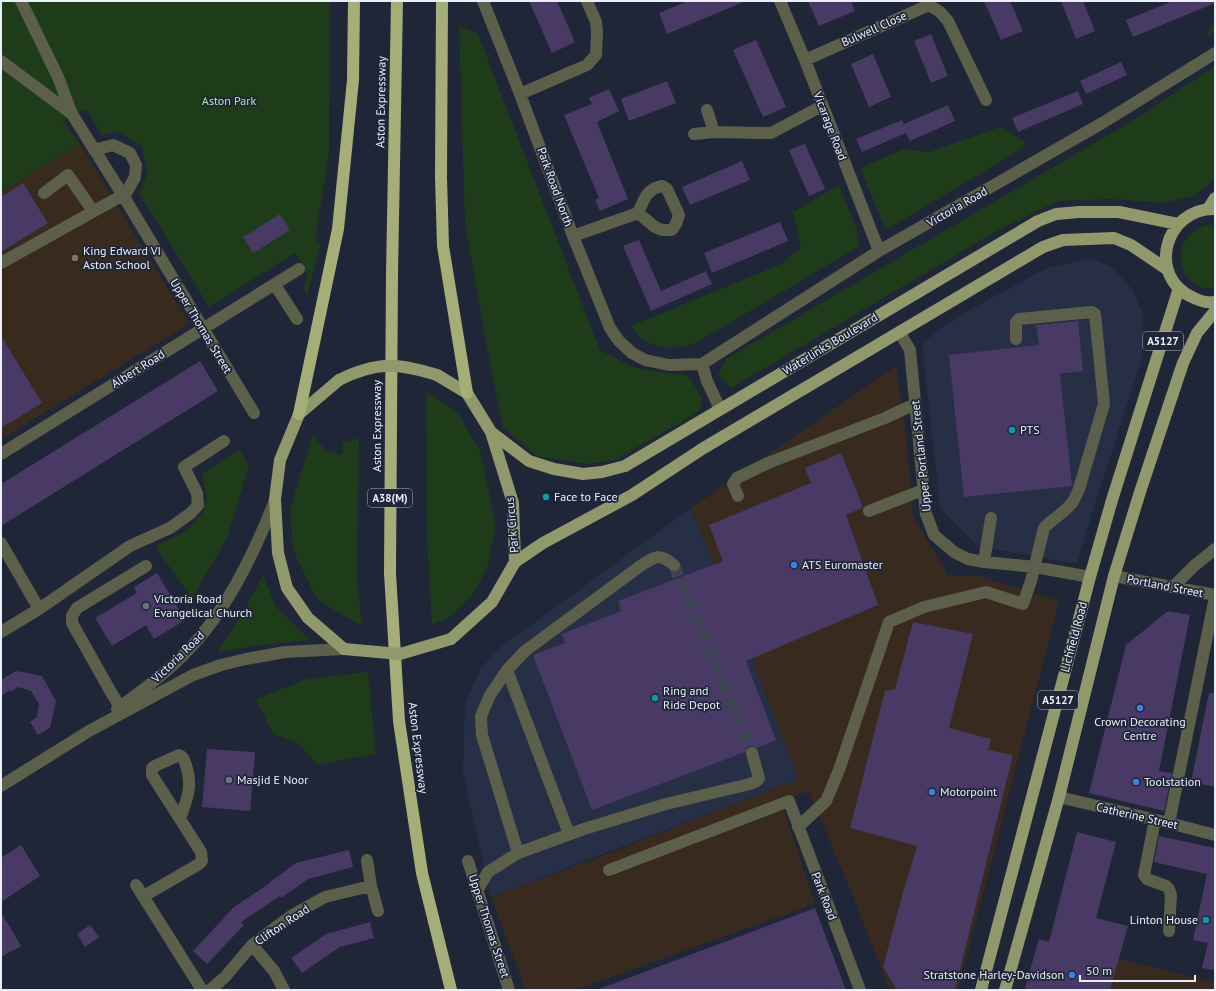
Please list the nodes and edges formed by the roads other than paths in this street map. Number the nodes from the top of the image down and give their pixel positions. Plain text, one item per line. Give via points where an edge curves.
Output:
1 (21, 1) edge
2 (354, 1) edge
3 (396, 1) edge
4 (442, 1) edge
5 (483, 1) edge
6 (587, 1) edge
7 (780, 1) edge
8 (1215, 53) edge
9 (805, 60) junction
10 (1, 61) edge
11 (520, 94) junction
12 (986, 100) dead end
13 (822, 106) junction
14 (707, 110) dead end
15 (72, 114) junction
16 (714, 132) junction
17 (694, 134) dead end
18 (94, 150) junction
19 (44, 192) dead end
20 (123, 196) junction
21 (1215, 198) edge
22 (1212, 209) edge
23 (93, 211) junction
24 (638, 213) dead end
25 (1178, 224) junction
26 (573, 236) junction
27 (880, 251) junction
28 (1, 263) edge
29 (299, 269) dead end
30 (1168, 270) junction
31 (275, 285) junction
32 (1179, 288) junction
33 (1215, 302) edge
34 (1215, 311) edge
35 (297, 319) dead end
36 (203, 328) junction
37 (900, 333) junction
38 (1016, 339) dead end
39 (645, 360) joint
40 (702, 364) junction
41 (467, 393) junction
42 (915, 404) junction
43 (720, 409) junction
44 (254, 413) dead end
45 (299, 414) junction
46 (492, 432) junction
47 (224, 441) dead end
48 (1, 454) edge
49 (923, 490) junction
50 (738, 496) dead end
51 (275, 499) junction
52 (869, 511) dead end
53 (991, 518) dead end
54 (1, 543) edge
55 (1215, 549) edge
56 (515, 562) junction
57 (984, 562) junction
58 (146, 566) dead end
59 (674, 566) tunnel mouth
60 (1035, 567) junction
61 (1114, 576) junction
62 (1090, 577) junction
63 (1173, 587) junction
64 (1215, 596) edge
65 (39, 609) junction
66 (1, 632) edge
67 (344, 648) junction
68 (507, 670) junction
69 (120, 707) junction
70 (89, 731) junction
71 (752, 753) tunnel mouth
72 (1, 786) edge
73 (1059, 797) junction
74 (180, 819) junction
75 (1155, 820) junction
76 (1169, 823) junction
77 (798, 827) junction
78 (569, 834) junction
79 (1215, 835) edge
80 (518, 853) junction
81 (367, 860) dead end
82 (468, 861) dead end
83 (609, 870) dead end
84 (136, 885) dead end
85 (371, 886) junction
86 (477, 891) junction
87 (144, 896) junction
88 (378, 911) dead end
89 (1169, 931) dead end
90 (252, 945) junction
91 (202, 990) edge
92 (210, 990) edge
93 (284, 990) edge
94 (451, 990) edge
95 (509, 990) edge
96 (860, 990) edge
97 (981, 990) edge
98 (1005, 990) edge

1 - 15 street via 58,77
2 - 45 highway via 353,80 338,229
3 - 94 highway, Aston Expressway / A38(M) via 390,573 400,729 422,874
4 - 41 highway via 443,246
5 - 11 street, Park Road North
6 - 11 street via 596,22 596,55 587,65
7 - 9 street, Vicarage Road
8 - 27 street, Victoria Road via 1104,122
9 - 12 street, Bulwell Close via 929,5 948,21
9 - 13 street, Vicarage Road
10 - 15 street
11 - 26 street, Park Road North
13 - 16 street via 771,133
13 - 27 street, Vicarage Road
14 - 16 street
15 - 18 street, Upper Thomas Street
16 - 17 street
18 - 20 street, Upper Thomas Street
18 - 20 street via 114,145 130,153 136,165 135,177
19 - 23 street via 68,175
20 - 23 street
20 - 36 street, Upper Thomas Street
21 - 22 main road
22 - 25 main road via 1197,211
23 - 28 street
24 - 26 street
25 - 30 main road via 1167,245
25 - 43 main road, Waterlinks Boulevard via 1119,212 1056,214 1038,221
26 - 39 street, Park Road North via 610,328 619,341
27 - 40 street, Victoria Road
29 - 31 street, Albert Road
30 - 32 main road
30 - 37 main road, Waterlinks Boulevard via 1131,245 1114,238 1063,240 1043,247
31 - 35 street
31 - 36 street, Albert Road
32 - 33 main road via 1188,296
32 - 62 main road, Lichfield Road / A5127
34 - 61 main road, Lichfield Road / A5127 via 1197,333 1183,363
36 - 44 street, Upper Thomas Street
36 - 48 street, Albert Road
37 - 42 street, Upper Portland Street via 910,350
37 - 56 main road, Waterlinks Boulevard via 702,449 632,495 543,543
38 - 60 street via 1015,326 1019,319 1092,312 1095,314 1104,404 1079,489 1071,505 1044,528
39 - 40 street, Victoria Road via 669,366
40 - 43 street
41 - 45 main road, Park Circus, bridge via 437,375 419,369 384,365 354,372 339,380
41 - 46 main road, Park Circus
42 - 49 street, Upper Portland Street
42 - 50 street via 737,478 733,484
43 - 46 main road, Waterlinks Boulevard via 625,466 583,474 529,461
45 - 51 main road, Park Circus via 280,460
46 - 56 main road, Park Circus via 513,503
47 - 65 street via 184,467 197,493 198,505 191,513 170,528 130,546
49 - 52 street
49 - 57 street, Upper Portland Street via 926,514 934,535 954,552 968,559
51 - 67 main road, Park Circus via 278,553 286,588 308,618
51 - 69 street, Victoria Road via 262,534 216,617 191,647 152,683
53 - 57 street
54 - 65 street
55 - 63 street
56 - 67 main road, Park Circus, bridge via 492,602 451,639 400,654
57 - 60 street, Upper Portland Street
58 - 69 street via 77,608 72,616 72,623
59 - 68 street via 666,558 652,558 525,651
60 - 62 street, Upper Portland Street
60 - 77 street via 1023,604 986,592 924,607 889,622 826,801
61 - 63 street, Portland Street
61 - 73 main road, Lichfield Road / A5127
62 - 97 main road, Lichfield Road / A5127
63 - 64 street, Portland Street
64 - 76 street
65 - 66 street
67 - 70 street, Victoria Road via 285,652 221,665 193,675
68 - 78 street
68 - 80 street via 490,695 481,716 482,735
69 - 70 street, Victoria Road
70 - 72 street, Victoria Road
71 - 78 street via 759,778 757,781 666,804
73 - 75 street, Catherine Street
73 - 98 main road, Lichfield Road / A5127
74 - 74 street via 151,772 155,766 179,755 184,759 190,782 190,790
74 - 87 street via 201,852 202,861
75 - 76 street, Catherine Street
75 - 89 street via 1144,875 1147,879 1170,889
76 - 79 street, Catherine Street
77 - 83 street, Park Road via 789,801
77 - 96 street, Park Road
78 - 80 street
80 - 86 street via 488,872
81 - 85 street
82 - 86 street, Upper Thomas Street
84 - 87 street
85 - 88 street
85 - 90 street, Clifton Road via 325,897 291,916
86 - 95 street, Upper Thomas Street
87 - 91 street
90 - 92 street, Clifton Road via 225,977
90 - 93 street via 274,971

